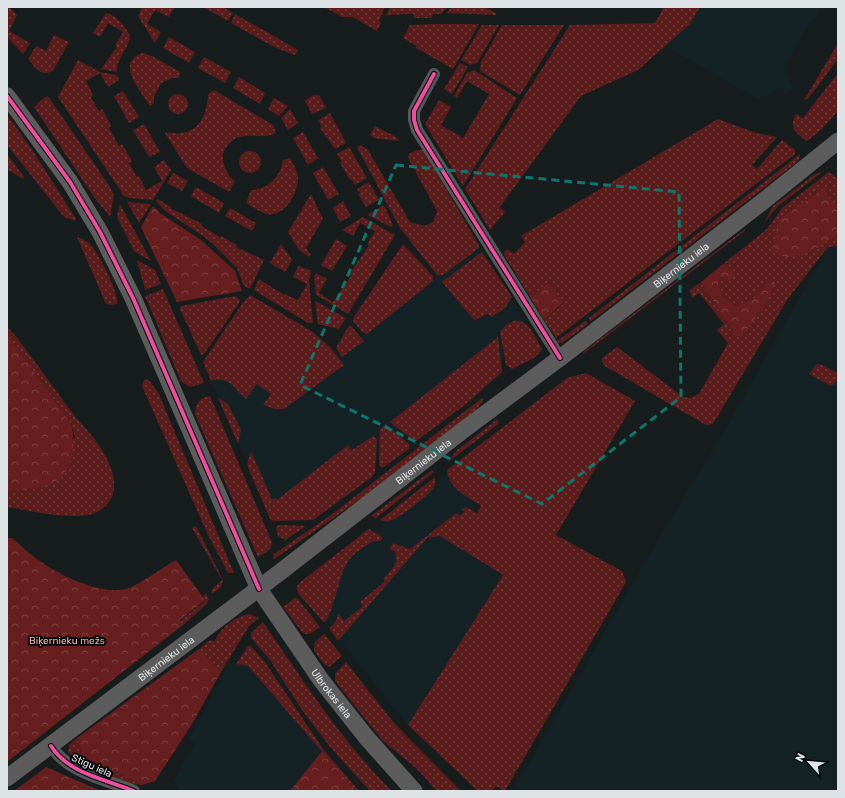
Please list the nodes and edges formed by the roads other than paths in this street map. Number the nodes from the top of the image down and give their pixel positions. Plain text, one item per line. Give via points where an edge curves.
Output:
1 (434, 74) dead end
2 (7, 96) edge
3 (838, 141) edge
4 (560, 358) junction
5 (259, 589) junction
6 (51, 746) junction
7 (7, 778) edge
8 (134, 791) edge
9 (414, 791) edge

1 - 4 street via 414,111 418,130
2 - 5 main road, Ulbrokas iela via 70,182 103,238 133,298
3 - 4 main road, Biķernieku iela
4 - 5 main road, Biķernieku iela via 456,435
5 - 6 main road, Biķernieku iela
5 - 9 main road, Ulbrokas iela via 366,738
6 - 7 main road, Biķernieku iela
6 - 8 street, Stigu iela via 60,759 76,769

